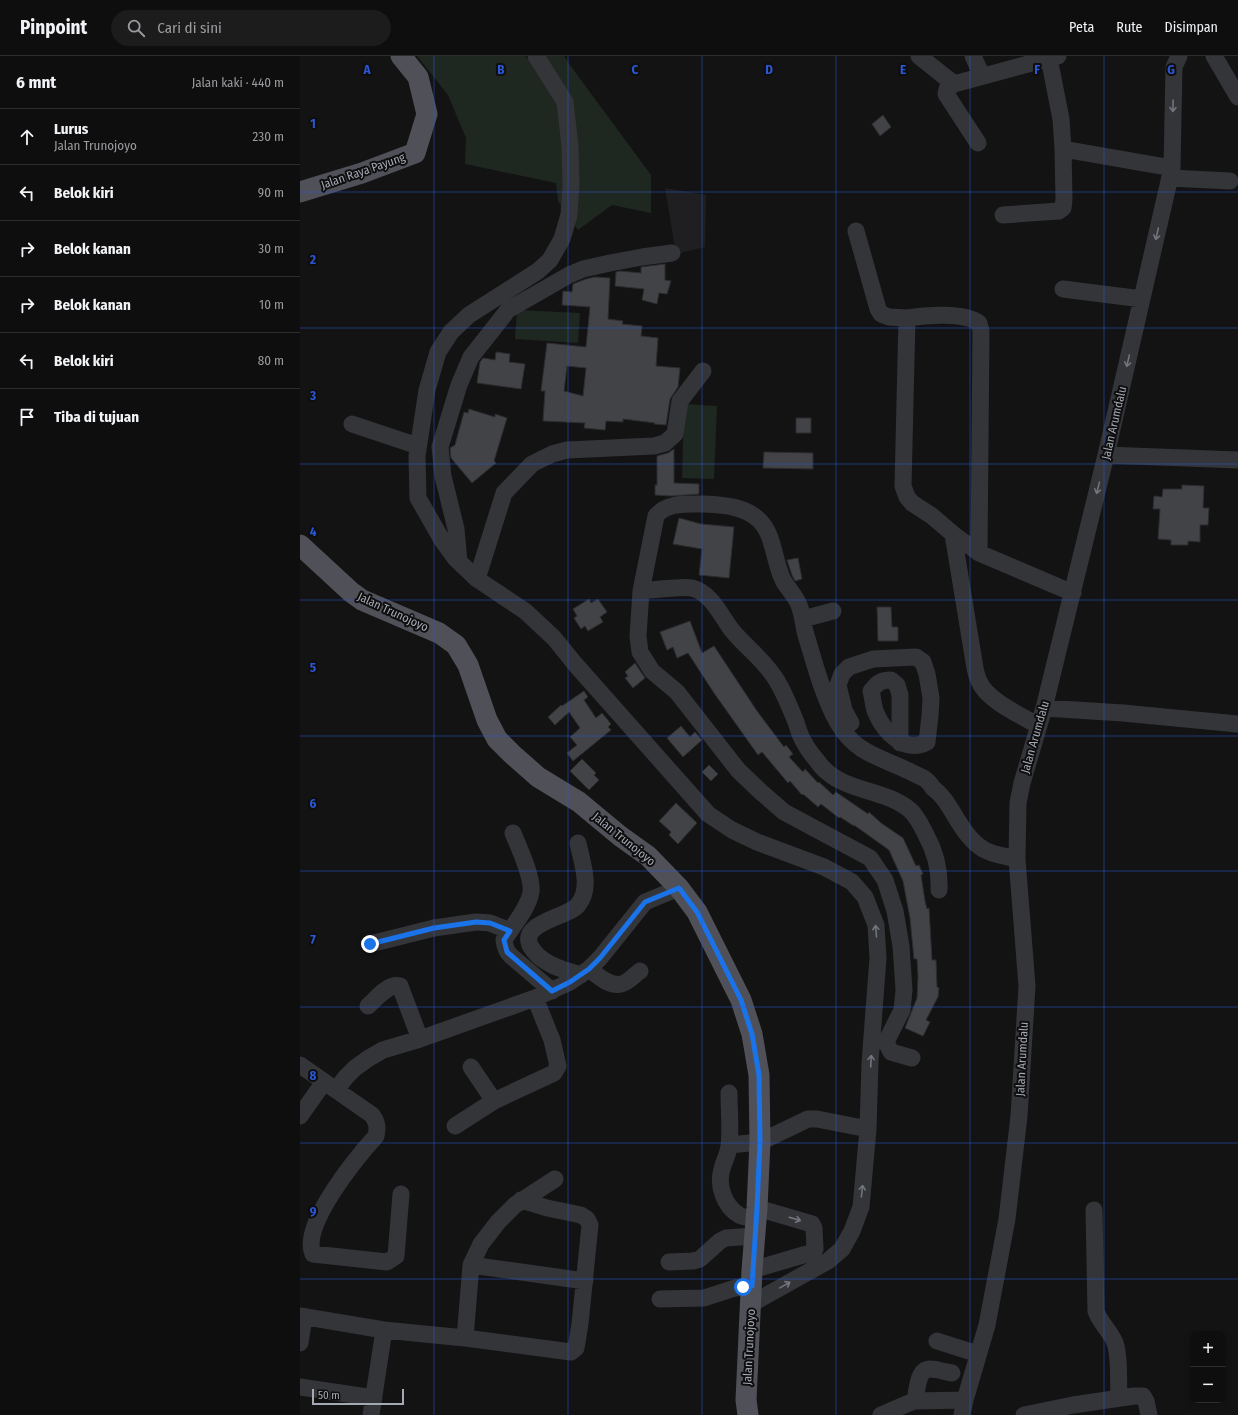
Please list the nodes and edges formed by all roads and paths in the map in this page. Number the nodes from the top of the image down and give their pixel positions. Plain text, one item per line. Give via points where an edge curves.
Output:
1 (401, 56) edge
2 (536, 56) edge
3 (919, 56) edge
4 (973, 56) edge
5 (1214, 56) edge
6 (1054, 57) edge
7 (1172, 60) edge
8 (982, 76) junction
9 (954, 84) junction
10 (1238, 97) edge
11 (978, 143) dead end
12 (1063, 149) junction
13 (1171, 173) junction
14 (1230, 181) dead end
15 (300, 192) edge
16 (1003, 215) dead end
17 (856, 232) dead end
18 (672, 253) dead end
19 (1062, 289) dead end
20 (1142, 299) junction
21 (907, 318) junction
22 (703, 370) dead end
23 (352, 424) dead end
24 (418, 446) junction
25 (1106, 455) junction
26 (1238, 460) edge
27 (954, 534) junction
28 (300, 545) edge
29 (979, 553) junction
30 (459, 562) junction
31 (477, 579) junction
32 (640, 591) junction
33 (1072, 593) junction
34 (833, 611) dead end
35 (803, 619) junction
36 (1044, 708) junction
37 (1238, 724) edge
38 (1039, 726) junction
39 (900, 743) dead end
40 (876, 757) junction
41 (513, 833) dead end
42 (578, 843) dead end
43 (1017, 859) junction
44 (679, 888) junction
45 (939, 890) dead end
46 (510, 931) junction
47 (370, 944) dead end
48 (640, 971) dead end
49 (585, 972) junction
50 (552, 991) junction
51 (535, 998) junction
52 (368, 1006) dead end
53 (420, 1039) junction
54 (912, 1058) dead end
55 (300, 1065) edge
56 (471, 1067) dead end
57 (330, 1086) junction
58 (730, 1093) dead end
59 (494, 1101) junction
60 (300, 1116) edge
61 (455, 1126) dead end
62 (868, 1129) junction
63 (760, 1142) junction
64 (729, 1145) junction
65 (554, 1179) dead end
66 (401, 1194) dead end
67 (521, 1200) junction
68 (1094, 1210) dead end
69 (756, 1221) junction
70 (669, 1262) dead end
71 (471, 1265) junction
72 (585, 1281) junction
73 (751, 1287) junction
74 (660, 1299) dead end
75 (302, 1317) edge
76 (384, 1330) junction
77 (465, 1338) junction
78 (937, 1341) dead end
79 (300, 1343) edge
80 (978, 1354) junction
81 (952, 1374) dead end
82 (300, 1387) edge
83 (374, 1398) junction
84 (1119, 1398) junction
85 (915, 1401) junction
86 (963, 1407) edge
87 (1072, 1410) edge
88 (371, 1415) edge
89 (748, 1415) edge
90 (881, 1415) edge
91 (1024, 1415) edge
92 (1149, 1415) edge

1 - 15 main road, Jalan Raya Payung via 418,78 427,114 416,153
2 - 24 street via 565,102 571,185 569,215 562,239 550,260 538,271 469,315 451,332 438,352 427,390
3 - 9 street
4 - 8 street
5 - 10 street
6 - 8 street
6 - 12 street
7 -> 13 street, Jalan Arumdalu
8 - 9 street
9 - 11 street via 947,89 946,94
12 - 13 street
12 - 16 street via 1063,208 1059,211
13 - 14 street
13 -> 20 street, Jalan Arumdalu
17 - 21 street via 878,309 881,314 889,317
18 - 30 street via 642,256 583,269 569,275 508,310 471,357 459,385 440,447 443,476 456,529
19 - 20 street
20 -> 25 street, Jalan Arumdalu
21 - 27 street via 903,486 912,503
21 - 29 street via 957,316 972,318 979,322
22 - 31 street via 680,401 675,434 665,443 654,446 567,450 532,464 504,493
23 - 24 street
24 - 30 street via 418,498 442,540
25 - 26 street
25 -> 33 street, Jalan Arumdalu
27 - 29 street
27 - 38 street via 979,682 990,696 1002,705
28 - 44 main road, Jalan Trunojoyo via 362,600 439,633 456,645 468,665 487,720 497,739 538,777 580,802 648,856
29 - 33 street
30 - 31 street
62 -> 31 street via 878,958 876,925 865,897 852,882 824,867 738,833 708,814 554,638 525,611
32 - 35 street via 659,512 671,506 691,504 741,508 753,515 766,529 783,580 799,605
32 - 45 street via 691,588 701,592 714,604 731,629 761,659 777,680 804,744 822,767 847,785 895,801 910,810 917,818 938,863
32 - 54 street via 640,652 652,671 677,692 738,770 784,812 870,858 885,880 895,910 904,990 902,1010 887,1044 891,1052
33 - 36 street, Jalan Arumdalu
34 - 35 street
35 - 40 street via 823,689 838,723 860,749
36 - 37 street
36 - 38 street, Jalan Arumdalu
38 - 43 street, Jalan Arumdalu via 1018,803
39 - 40 street via 912,746 927,742 931,698 923,662 916,657 873,659 849,667 842,674 838,685 844,710 855,731
40 - 43 street via 925,779 943,798 963,828 981,848
41 - 46 street via 530,878 531,892
42 - 49 street via 586,882 582,898 577,906 533,929 529,938 530,946 538,957 561,970
43 - 80 street, Jalan Arumdalu via 1026,986 1019,1116 1007,1219 987,1325
44 - 49 street via 645,902 600,958
44 - 63 main road, Jalan Trunojoyo via 697,912 741,1000 752,1034 759,1075
46 - 47 street via 490,923 476,922 434,928
46 - 50 street via 504,940 507,952
48 - 49 street via 620,985
49 - 50 street
50 - 51 street
51 - 53 street
51 - 59 street via 552,1040 558,1066 554,1073
52 - 53 street via 390,987 400,986
53 - 57 street via 384,1050
55 - 57 street
56 - 59 street
57 - 60 street
57 - 66 street via 372,1115 378,1130 376,1136 324,1193 307,1229 308,1249 313,1254 387,1262 392,1260 396,1256
58 - 64 street
59 - 61 street
62 - 63 street via 808,1119
73 -> 62 street via 828,1261 842,1249 852,1231 860,1207
63 - 64 street
63 - 69 main road, Jalan Trunojoyo
64 - 69 street via 720,1184 726,1204 740,1216
65 - 67 street
67 - 71 street via 498,1222 481,1244
67 - 72 street via 581,1215 587,1219 590,1225
68 - 84 street via 1096,1311 1098,1319 1116,1346
69 - 70 street via 720,1241 700,1259
69 - 73 main road, Jalan Trunojoyo
69 -> 73 street via 812,1224 815,1249
71 - 72 street
71 - 77 street
72 - 77 street via 576,1348 571,1352
73 - 74 street via 735,1288 704,1298
73 - 89 main road, Jalan Trunojoyo via 746,1400
75 - 76 street
75 - 79 street
76 - 77 street
76 - 83 street
78 - 80 street
80 - 86 street, Jalan Arumdalu
81 - 85 street via 926,1370 920,1375
82 - 83 street
83 - 88 street
84 - 87 street
84 - 92 street via 1143,1396
85 - 86 street via 957,1399
85 - 90 street
87 - 91 street

